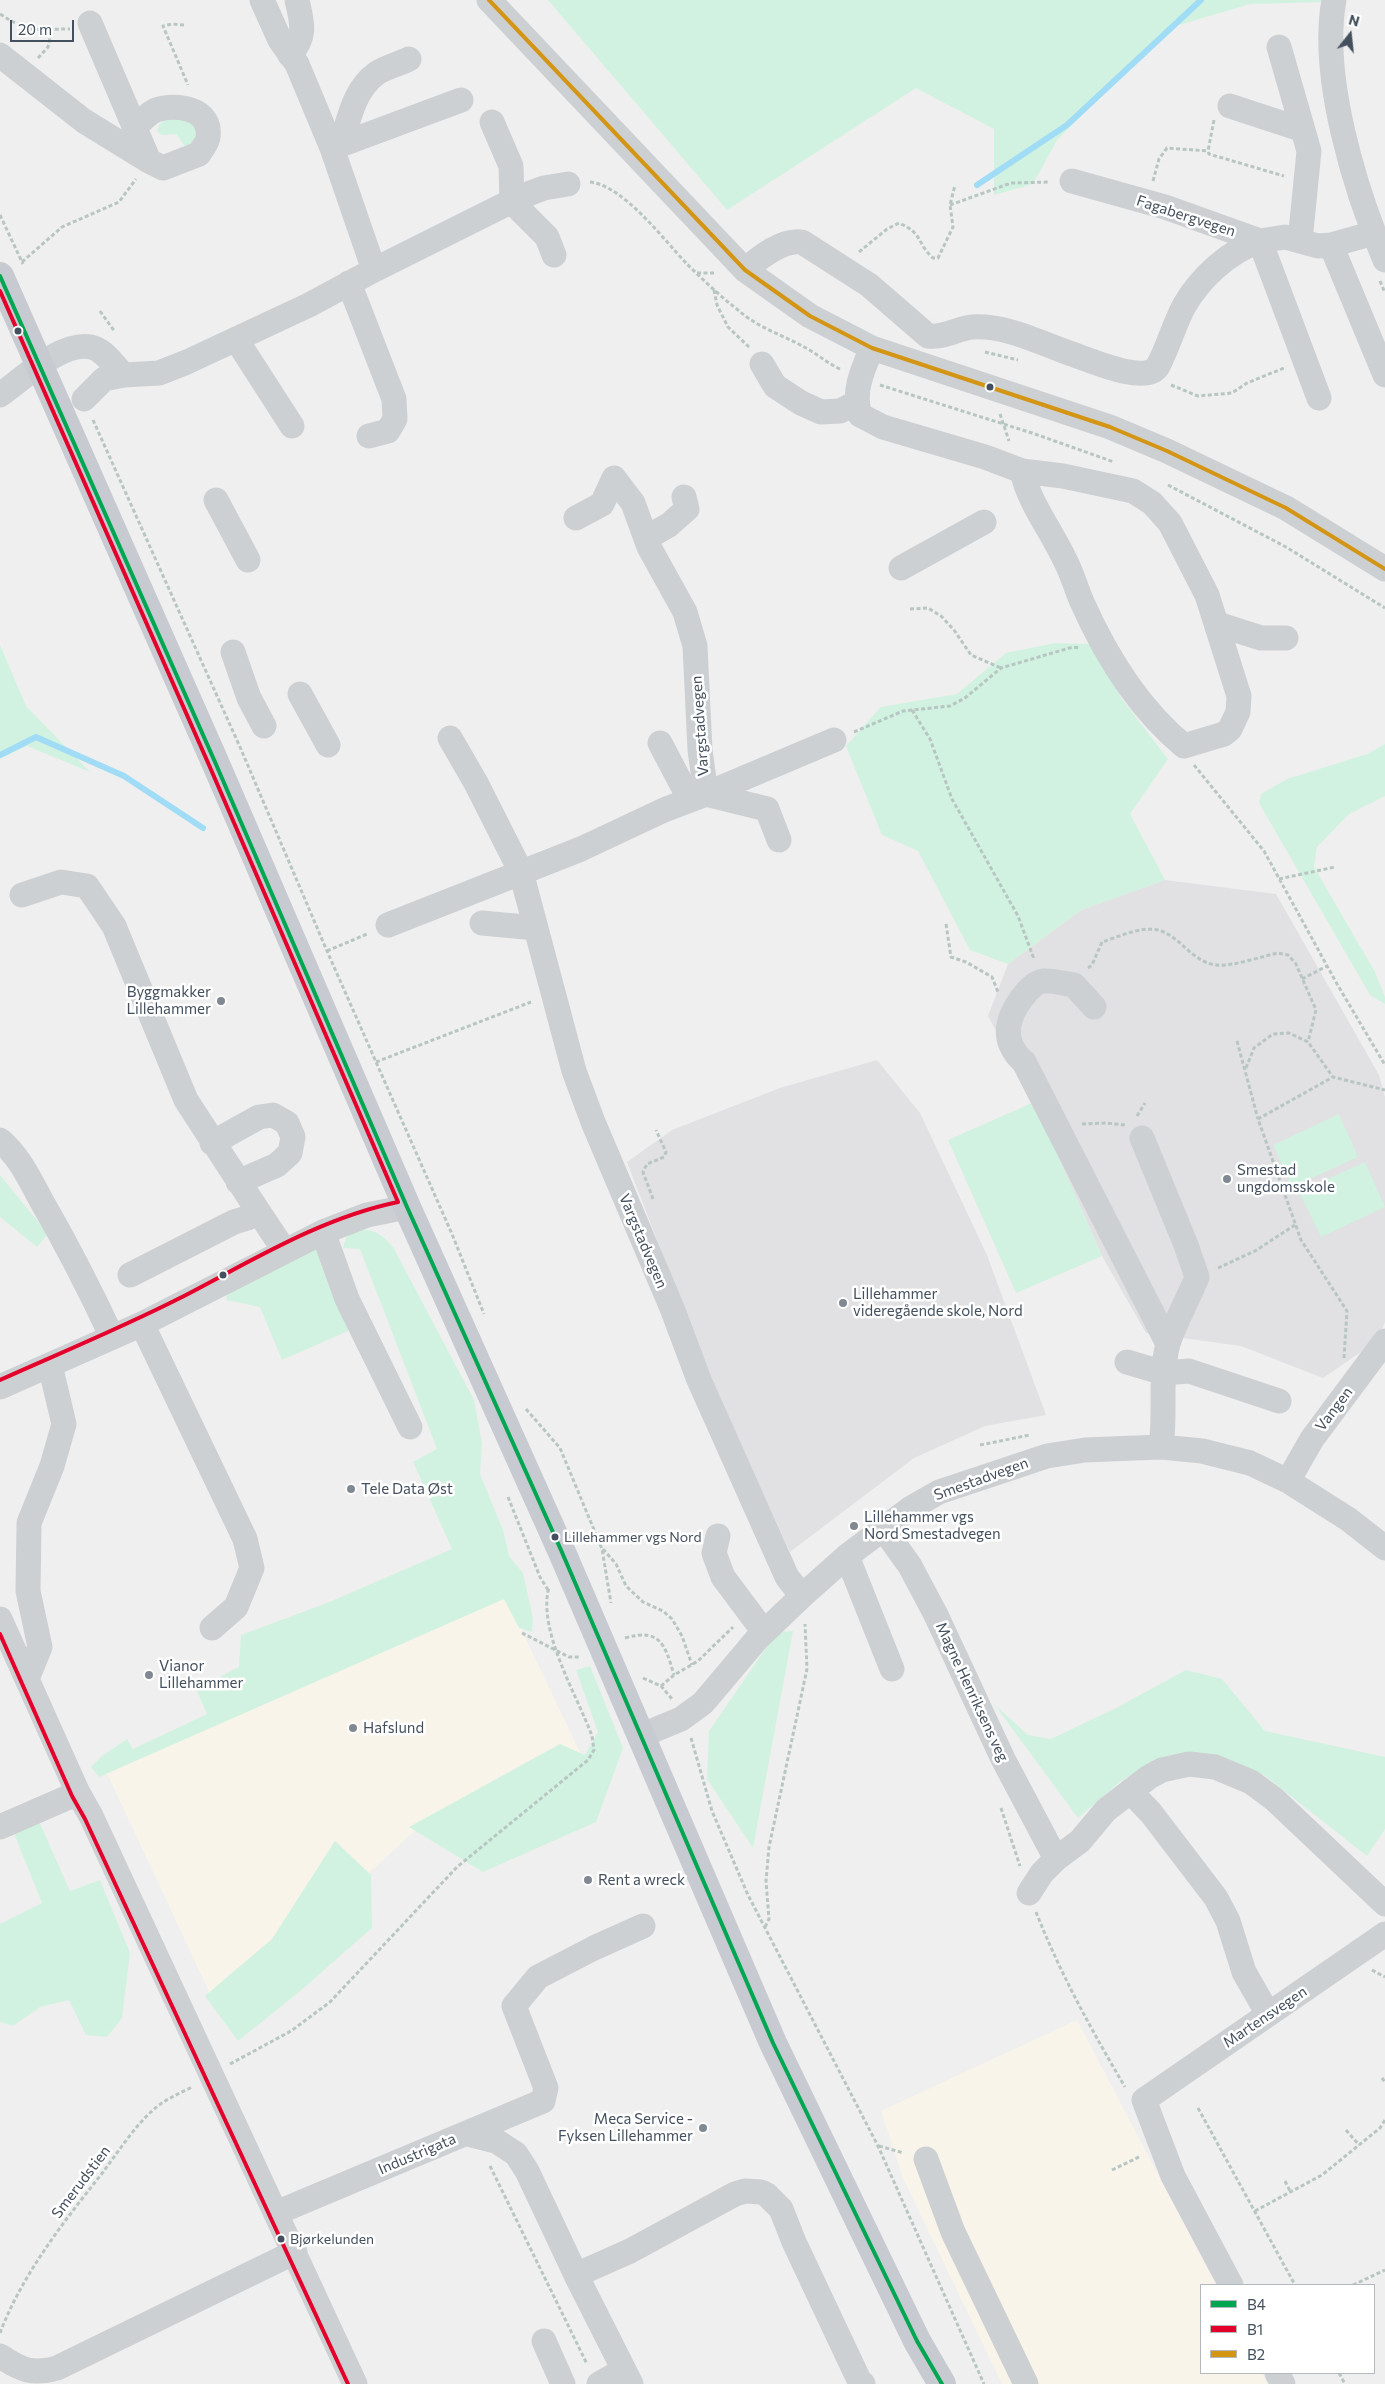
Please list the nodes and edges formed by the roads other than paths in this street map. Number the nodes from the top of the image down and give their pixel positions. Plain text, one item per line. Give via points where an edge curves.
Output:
1 (262, 0) edge
2 (297, 0) edge
3 (489, 0) edge
4 (1334, 0) edge
5 (92, 26) road end
6 (1279, 47) dead end
7 (290, 54) junction
8 (0, 55) edge
9 (409, 59) dead end
10 (460, 100) dead end
11 (1230, 106) road end
12 (492, 122) dead end
13 (134, 127) junction
14 (1303, 130) junction
15 (336, 147) junction
16 (149, 161) junction
17 (1072, 181) road end
18 (568, 184) dead end
19 (512, 202) junction
20 (1374, 233) junction
21 (1260, 241) junction
22 (1300, 241) junction
23 (1331, 245) junction
24 (554, 255) dead end
25 (1385, 260) edge
26 (15, 268) edge
27 (374, 270) junction
28 (744, 270) junction
29 (349, 284) junction
30 (236, 339) junction
31 (872, 348) junction
32 (762, 364) road end
33 (40, 366) junction
34 (124, 375) junction
35 (1385, 375) edge
36 (0, 395) edge
37 (1320, 398) dead end
38 (84, 399) road end
39 (856, 403) junction
40 (292, 426) dead end
41 (369, 436) dead end
42 (1022, 471) junction
43 (684, 497) dead end
44 (216, 500) dead end
45 (576, 518) dead end
46 (984, 522) dead end
47 (646, 538) junction
48 (248, 560) dead end
49 (901, 568) dead end
50 (1385, 569) edge
51 (1217, 624) junction
52 (1286, 638) dead end
53 (233, 652) dead end
54 (300, 694) dead end
55 (264, 726) dead end
56 (450, 738) dead end
57 (834, 740) road end
58 (660, 743) dead end
59 (328, 744) dead end
60 (698, 797) junction
61 (779, 840) dead end
62 (521, 872) junction
63 (22, 895) dead end
64 (482, 923) dead end
65 (388, 924) road end
66 (536, 928) junction
67 (1094, 1007) dead end
68 (1135, 1132) road end
69 (0, 1140) edge
70 (212, 1143) junction
71 (238, 1182) junction
72 (407, 1207) junction
73 (260, 1214) junction
74 (323, 1232) junction
75 (284, 1250) junction
76 (130, 1275) dead end
77 (142, 1324) junction
78 (112, 1337) junction
79 (1385, 1340) edge
80 (1168, 1344) junction
81 (1127, 1362) dead end
82 (1385, 1363) edge
83 (50, 1365) junction
84 (1353, 1366) junction
85 (1164, 1373) junction
86 (0, 1387) edge
87 (1279, 1401) dead end
88 (410, 1427) dead end
89 (1161, 1447) junction
90 (1288, 1481) junction
91 (883, 1528) junction
92 (718, 1536) dead end
93 (1385, 1548) edge
94 (847, 1556) junction
95 (802, 1596) junction
96 (0, 1620) edge
97 (212, 1628) dead end
98 (764, 1632) junction
99 (892, 1669) dead end
100 (27, 1678) junction
101 (640, 1736) junction
102 (1130, 1792) junction
103 (78, 1793) junction
104 (0, 1827) edge
105 (1056, 1859) junction
106 (1029, 1893) road end
107 (1385, 1904) edge
108 (643, 1926) dead end
109 (1385, 1934) edge
110 (1268, 2014) junction
111 (468, 2134) junction
112 (926, 2159) dead end
113 (276, 2213) junction
114 (295, 2252) junction
115 (576, 2275) junction
116 (1230, 2284) edge
117 (544, 2341) dead end
118 (921, 2350) junction
119 (0, 2356) edge
120 (594, 2375) edge
121 (628, 2377) edge
122 (355, 2384) edge
123 (563, 2384) edge
124 (863, 2384) edge
125 (925, 2384) edge
126 (942, 2384) edge
127 (1026, 2384) edge

1 - 7 street
2 - 7 street via 302,34 298,46
3 - 28 street
4 - 20 street via 1333,73 1353,169
5 - 13 street
6 - 14 street
7 - 15 street
8 - 16 street via 84,121
9 - 15 street via 378,72 366,82 357,94
10 - 15 street
11 - 14 street
12 - 19 street via 511,166
13 - 16 street
13 - 16 street via 155,110 176,106 194,110 205,120 208,136 199,154 163,168
14 - 22 street via 1309,151
15 - 27 street
17 - 21 street, Fagabergvegen via 1157,205
18 - 19 street via 544,188
19 - 24 street via 547,237
19 - 27 street
20 - 23 street, Fagabergvegen
20 - 25 street
21 - 22 street, Fagabergvegen via 1285,237
21 - 28 street via 1229,256 1188,300 1163,357 1153,372 1142,375 998,330 974,327 928,336 878,292 808,244 796,241 772,251
21 - 37 street
22 - 23 street, Fagabergvegen via 1318,246
23 - 35 street
26 - 33 main road
27 - 29 street
28 - 31 street via 810,316
29 - 30 street
29 - 41 street via 394,399 395,419 388,431
30 - 34 street via 159,373
30 - 40 street
31 - 39 street via 857,388
31 - 50 street via 1110,427 1167,451 1286,508
32 - 39 street via 775,386 821,412 840,411
33 - 34 street via 62,352 76,347 92,347 102,352
33 - 36 street
33 - 72 main road
34 - 38 street via 104,379
39 - 42 street via 860,415 883,427
42 - 51 street via 1133,491 1152,503 1170,523 1207,595
42 - 51 street via 1028,494 1066,560 1082,601 1114,663 1140,702 1184,746 1224,734 1238,712 1236,683
43 - 47 street via 687,509 681,517
44 - 48 street
45 - 47 street, Vargstadvegen via 602,504 614,478 633,503
46 - 49 street
47 - 60 street, Vargstadvegen via 685,612 695,646 700,750
51 - 52 street via 1261,638
53 - 55 street via 249,698
54 - 59 street
56 - 62 street, Vargstadvegen
57 - 60 street
58 - 60 street
60 - 61 street via 767,809
60 - 62 street
62 - 65 street
62 - 66 street, Vargstadvegen
63 - 70 street via 61,882 87,886 114,926 186,1100
64 - 66 street
66 - 95 street, Vargstadvegen via 574,1071 593,1122 699,1380 787,1577
67 - 80 street via 1074,985 1043,981 1028,989 1008,1026 1014,1053 1024,1062
68 - 80 street via 1197,1277
69 - 78 street via 14,1152 56,1225
70 - 71 street
70 - 71 street via 258,1117 273,1116 287,1123 292,1137 290,1153 277,1165
71 - 73 street
72 - 74 street via 367,1215
72 - 101 main road
73 - 75 street
73 - 76 street via 234,1222
74 - 75 street
74 - 88 street via 347,1299
75 - 77 street
77 - 78 street
77 - 97 street via 248,1548 252,1568 236,1607
78 - 83 street
79 - 84 street, Vangen
80 - 85 street
81 - 85 street
82 - 84 street
83 - 86 street
83 - 100 street via 64,1424 52,1466 29,1524 28,1591 40,1647
84 - 90 street, Vangen
85 - 87 street via 1189,1371
85 - 89 street
89 - 90 street, Smestadvegen via 1250,1463
89 - 91 street, Smestadvegen via 1084,1450 1047,1456 939,1492
90 - 93 street, Smestadvegen via 1348,1519
91 - 94 street, Smestadvegen
91 - 105 street, Magne Henriksens veg via 910,1566 936,1615 1003,1759
92 - 98 street via 714,1554 723,1577
94 - 95 street, Smestadvegen
94 - 99 street
95 - 98 street, Smestadvegen
96 - 100 street
98 - 101 street, Smestadvegen via 703,1703 681,1719
100 - 103 street
101 - 118 main road via 773,2044
102 - 105 street via 1106,1810 1080,1842
102 - 107 street via 1150,1777 1189,1764 1215,1767 1239,1776 1274,1799
102 - 110 street via 1216,1898 1228,1921 1244,1972
103 - 104 street
103 - 113 street via 220,2070
105 - 106 street
108 - 111 street via 538,1977 514,2006 546,2088 542,2101
109 - 110 street, Martensvegen
110 - 116 street, Martensvegen via 1144,2100 1173,2176
111 - 113 street, Industrigata
111 - 115 street, Industrigata via 496,2141 516,2154
112 - 127 street via 953,2232
113 - 114 street
114 - 119 street via 57,2368 28,2372
114 - 122 street
115 - 121 street, Industrigata
115 - 124 street via 630,2251 716,2203 745,2191 761,2192 781,2208 794,2242
117 - 123 street
118 - 125 main road
118 - 126 main road
120 - 121 street

